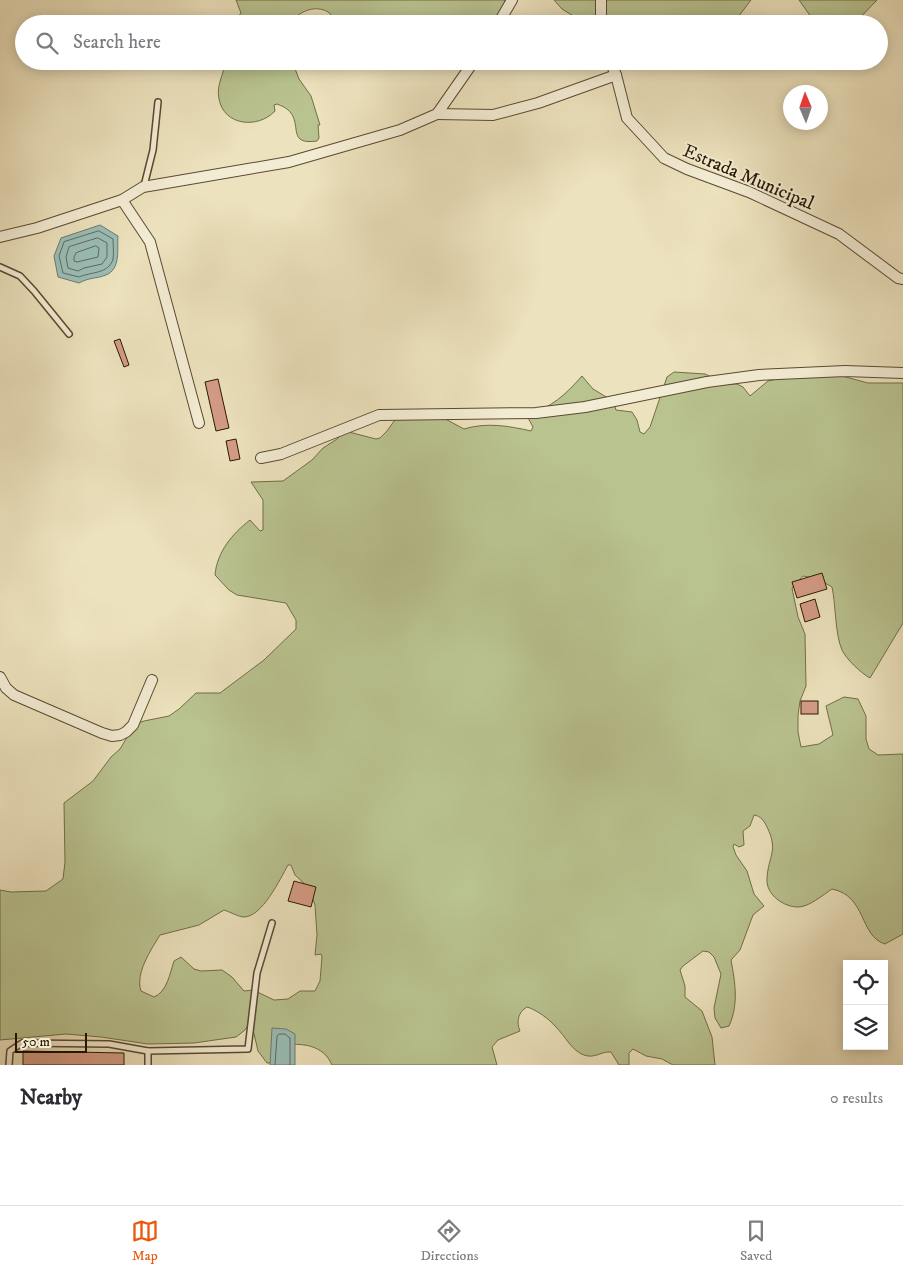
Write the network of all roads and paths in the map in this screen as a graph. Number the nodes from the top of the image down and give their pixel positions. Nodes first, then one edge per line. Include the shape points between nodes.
1 (512, 0) edge
2 (601, 0) edge
3 (503, 15) edge
4 (601, 15) edge
5 (468, 70) edge
6 (614, 70) edge
7 (616, 75) junction
8 (158, 102) dead end
9 (438, 114) junction
10 (143, 187) junction
11 (122, 200) junction
12 (0, 237) edge
13 (0, 267) edge
14 (903, 279) edge
15 (69, 334) dead end
16 (903, 373) edge
17 (199, 424) dead end
18 (261, 458) dead end
19 (0, 677) edge
20 (152, 680) dead end
21 (272, 923) dead end
22 (148, 1051) junction
23 (9, 1065) edge
24 (148, 1065) edge

1 - 3 street
2 - 4 street
5 - 9 street
6 - 7 street, Estrada Municipal
7 - 9 street via 538,103 493,115
7 - 14 street, Estrada Municipal via 627,118 664,158 749,192 839,234
8 - 10 lane via 154,150
9 - 10 street via 400,130 289,162
10 - 11 street
11 - 12 street
11 - 17 street via 150,242
13 - 15 lane via 20,276
16 - 18 street via 845,371 759,375 536,413 379,415 281,454
19 - 20 street via 14,695 112,736 126,732 133,725
21 - 22 lane via 257,973 248,1049
22 - 23 lane via 109,1044 22,1043 10,1051
22 - 24 lane

